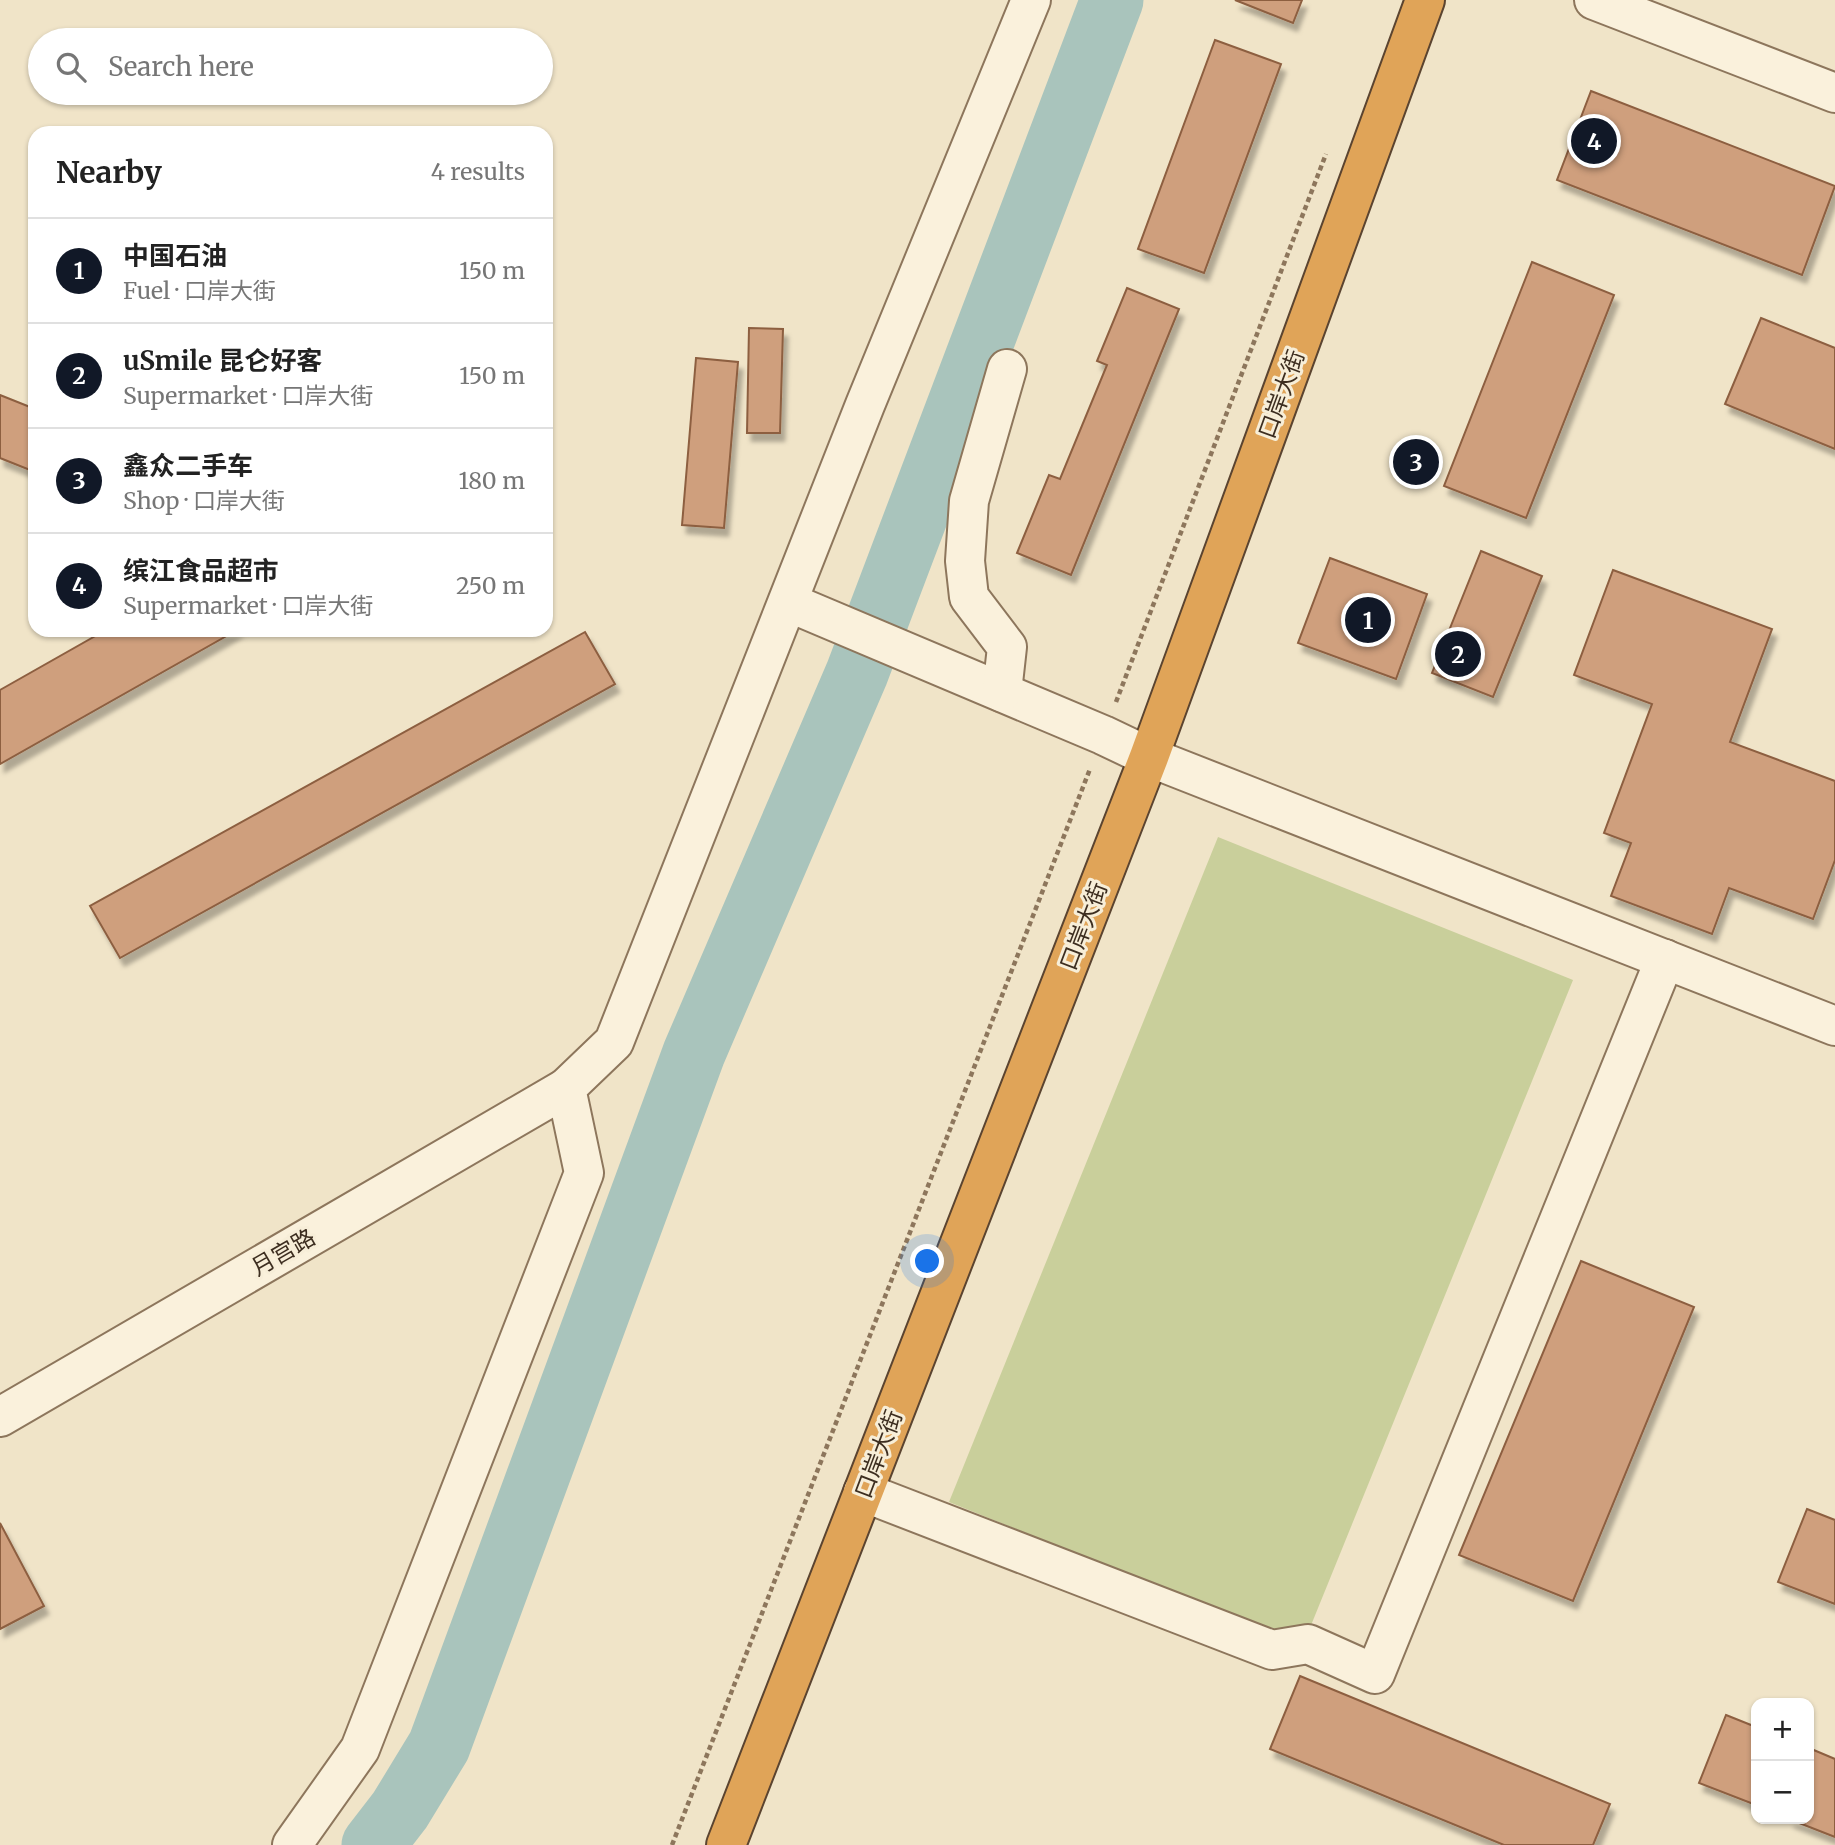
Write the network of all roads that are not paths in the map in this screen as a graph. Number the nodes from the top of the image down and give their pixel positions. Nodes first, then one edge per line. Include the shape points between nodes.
1 (1031, 0) edge
2 (1425, 0) edge
3 (1594, 0) edge
4 (1835, 93) edge
5 (1007, 369) dead end
6 (788, 602) junction
7 (1002, 692) junction
8 (1149, 757) junction
9 (1665, 959) junction
10 (1835, 1026) edge
11 (566, 1088) junction
12 (0, 1417) edge
13 (863, 1492) junction
14 (292, 1845) edge
15 (726, 1845) edge

1 - 6 street, 月宫路
2 - 8 highway, 口岸大街
3 - 4 street
5 - 7 street via 969,500 965,561 969,597 1007,648
6 - 7 street
6 - 11 street, 月宫路 via 614,1042
7 - 8 street
8 - 9 street
8 - 13 highway, 口岸大街
9 - 10 street
9 - 13 street via 1375,1674 1308,1644 1272,1650
11 - 12 street, 月宫路
11 - 14 street via 584,1172 360,1749
13 - 15 highway, 口岸大街

